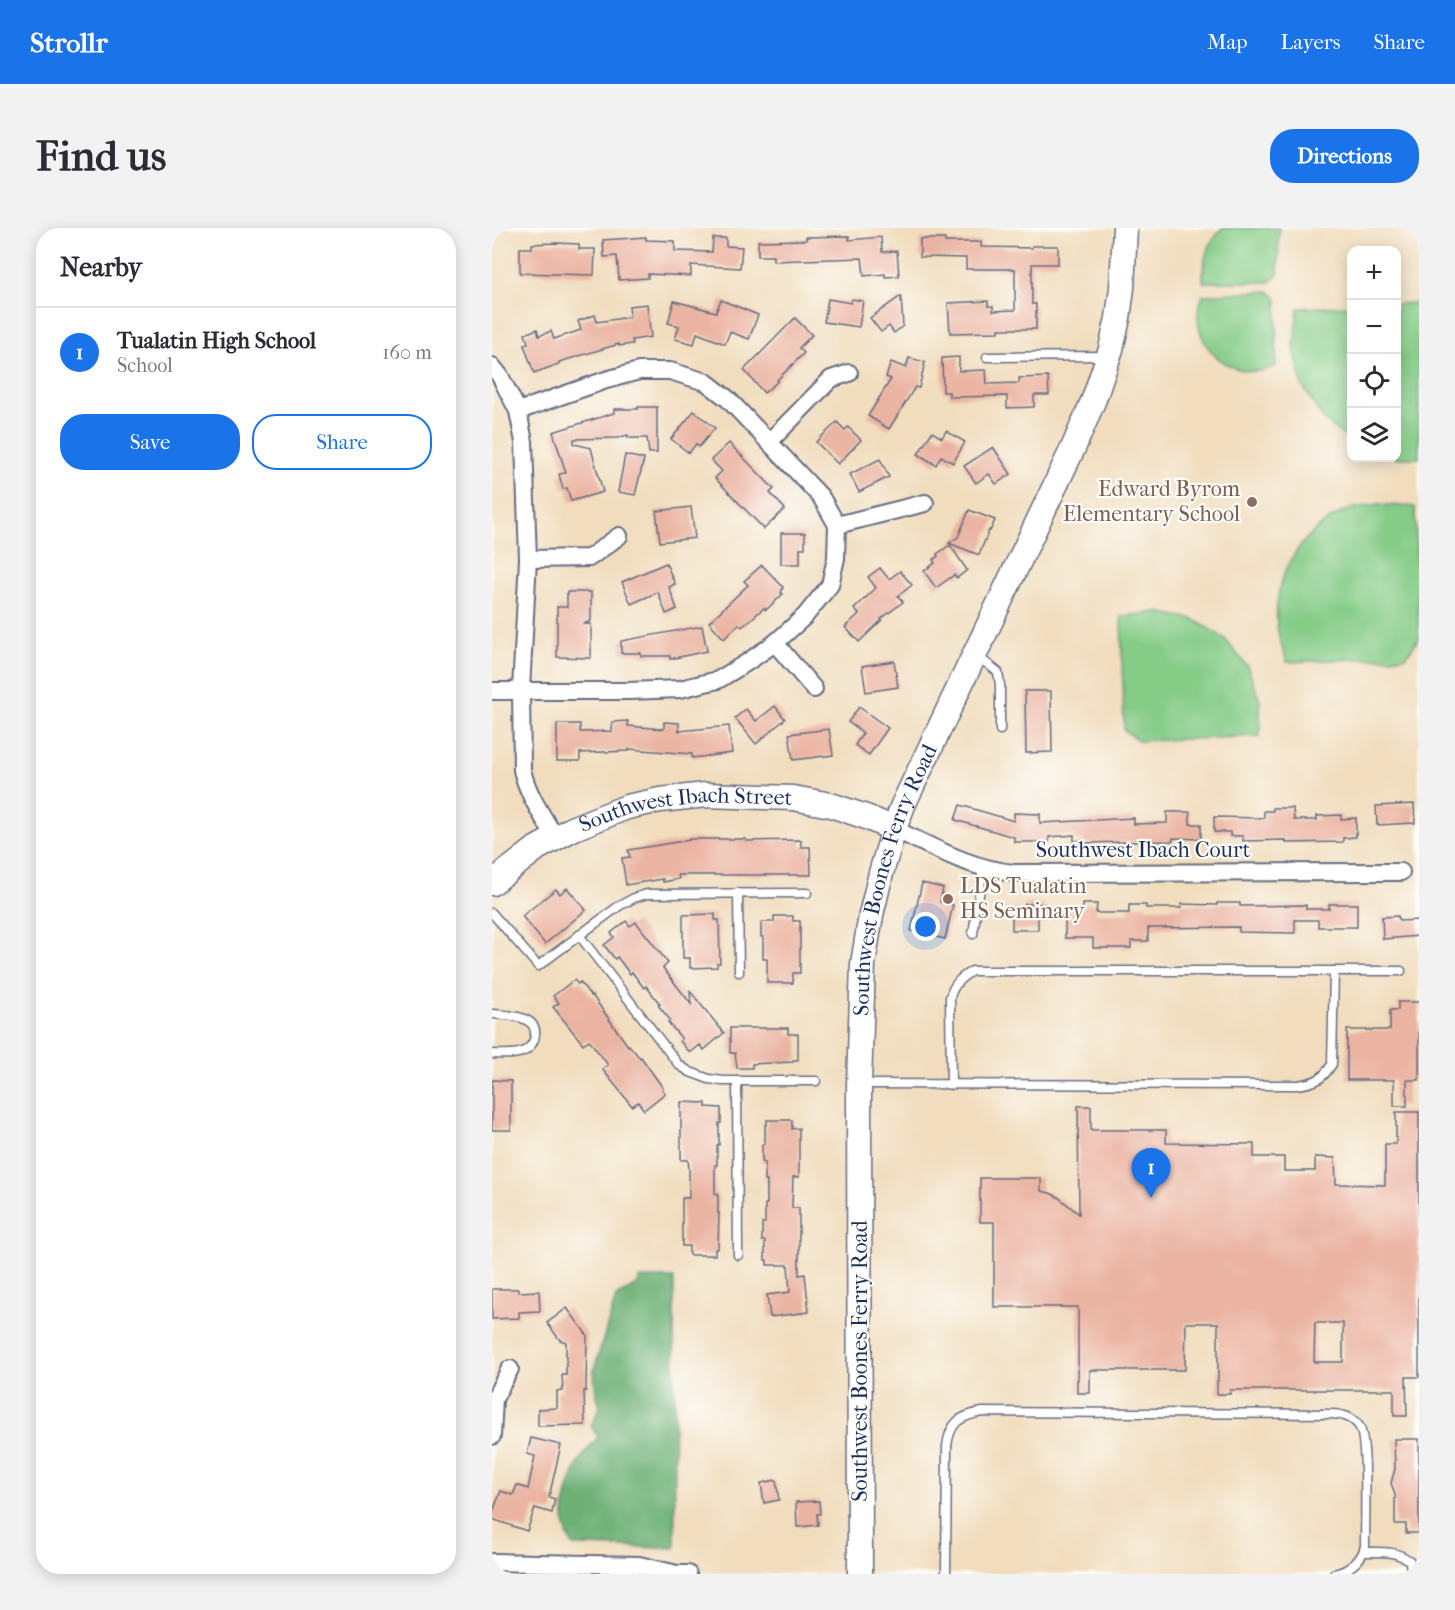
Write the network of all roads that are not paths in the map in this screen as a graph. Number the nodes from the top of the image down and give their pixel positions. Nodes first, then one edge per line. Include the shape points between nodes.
1 (1125, 228) edge
2 (1109, 356) junction
3 (987, 357) dead end
4 (492, 366) edge
5 (849, 373) dead end
6 (518, 411) junction
7 (769, 442) junction
8 (925, 503) dead end
9 (837, 525) junction
10 (619, 536) dead end
11 (528, 559) junction
12 (775, 643) junction
13 (975, 654) junction
14 (814, 689) dead end
15 (521, 690) junction
16 (492, 691) edge
17 (1000, 730) dead end
18 (894, 829) junction
19 (555, 837) junction
20 (983, 868) junction
21 (1401, 872) dead end
22 (492, 883) edge
23 (738, 893) junction
24 (807, 893) dead end
25 (492, 913) edge
26 (974, 934) dead end
27 (579, 935) junction
28 (1334, 971) junction
29 (1401, 971) dead end
30 (739, 972) dead end
31 (492, 1014) edge
32 (492, 1054) edge
33 (737, 1081) junction
34 (816, 1081) dead end
35 (859, 1084) junction
36 (951, 1085) junction
37 (738, 1255) dead end
38 (510, 1369) dead end
39 (492, 1436) edge
40 (1364, 1552) junction
41 (492, 1562) edge
42 (688, 1574) edge
43 (860, 1574) edge
44 (946, 1574) edge
45 (1334, 1574) edge
46 (1411, 1574) edge

1 - 2 main road, Southwest Boones Ferry Road via 1120,303
2 - 3 lane
2 - 13 main road, Southwest Boones Ferry Road via 1074,446
4 - 6 street
5 - 7 street via 831,379
6 - 7 street via 639,371 670,371 706,382
6 - 11 street via 524,442
7 - 9 street via 822,497
8 - 9 street
9 - 12 street via 830,585 805,616
10 - 11 street via 589,558
11 - 15 street
12 - 14 street
12 - 15 street via 718,680 680,690
13 - 17 lane via 998,672
13 - 18 main road, Southwest Boones Ferry Road
15 - 16 street
15 - 19 street via 522,770 533,800
18 - 19 main road, Southwest Ibach Street via 866,816 812,801 706,795 627,807
18 - 20 street, Southwest Ibach Court
18 - 35 main road, Southwest Boones Ferry Road via 862,964
19 - 22 main road, Southwest Ibach Street
20 - 21 street, Southwest Ibach Court via 1014,873
20 - 26 lane
23 - 24 lane
23 - 27 lane via 647,894 626,901
23 - 30 lane
25 - 27 lane via 538,966
27 - 33 lane via 679,1065 701,1077
28 - 29 lane
28 - 36 lane via 1332,1064 1312,1083
28 - 36 lane via 972,971 961,977 950,997
31 - 32 lane via 522,1018 536,1030 526,1050
33 - 34 lane
33 - 37 lane
35 - 36 lane
35 - 43 main road, Southwest Boones Ferry Road
38 - 39 street via 494,1399
40 - 44 lane via 1364,1447 1360,1427 1348,1417 982,1412 965,1415 948,1434
40 - 45 lane via 1350,1568
40 - 46 lane via 1401,1555 1410,1561
41 - 42 street via 639,1565

